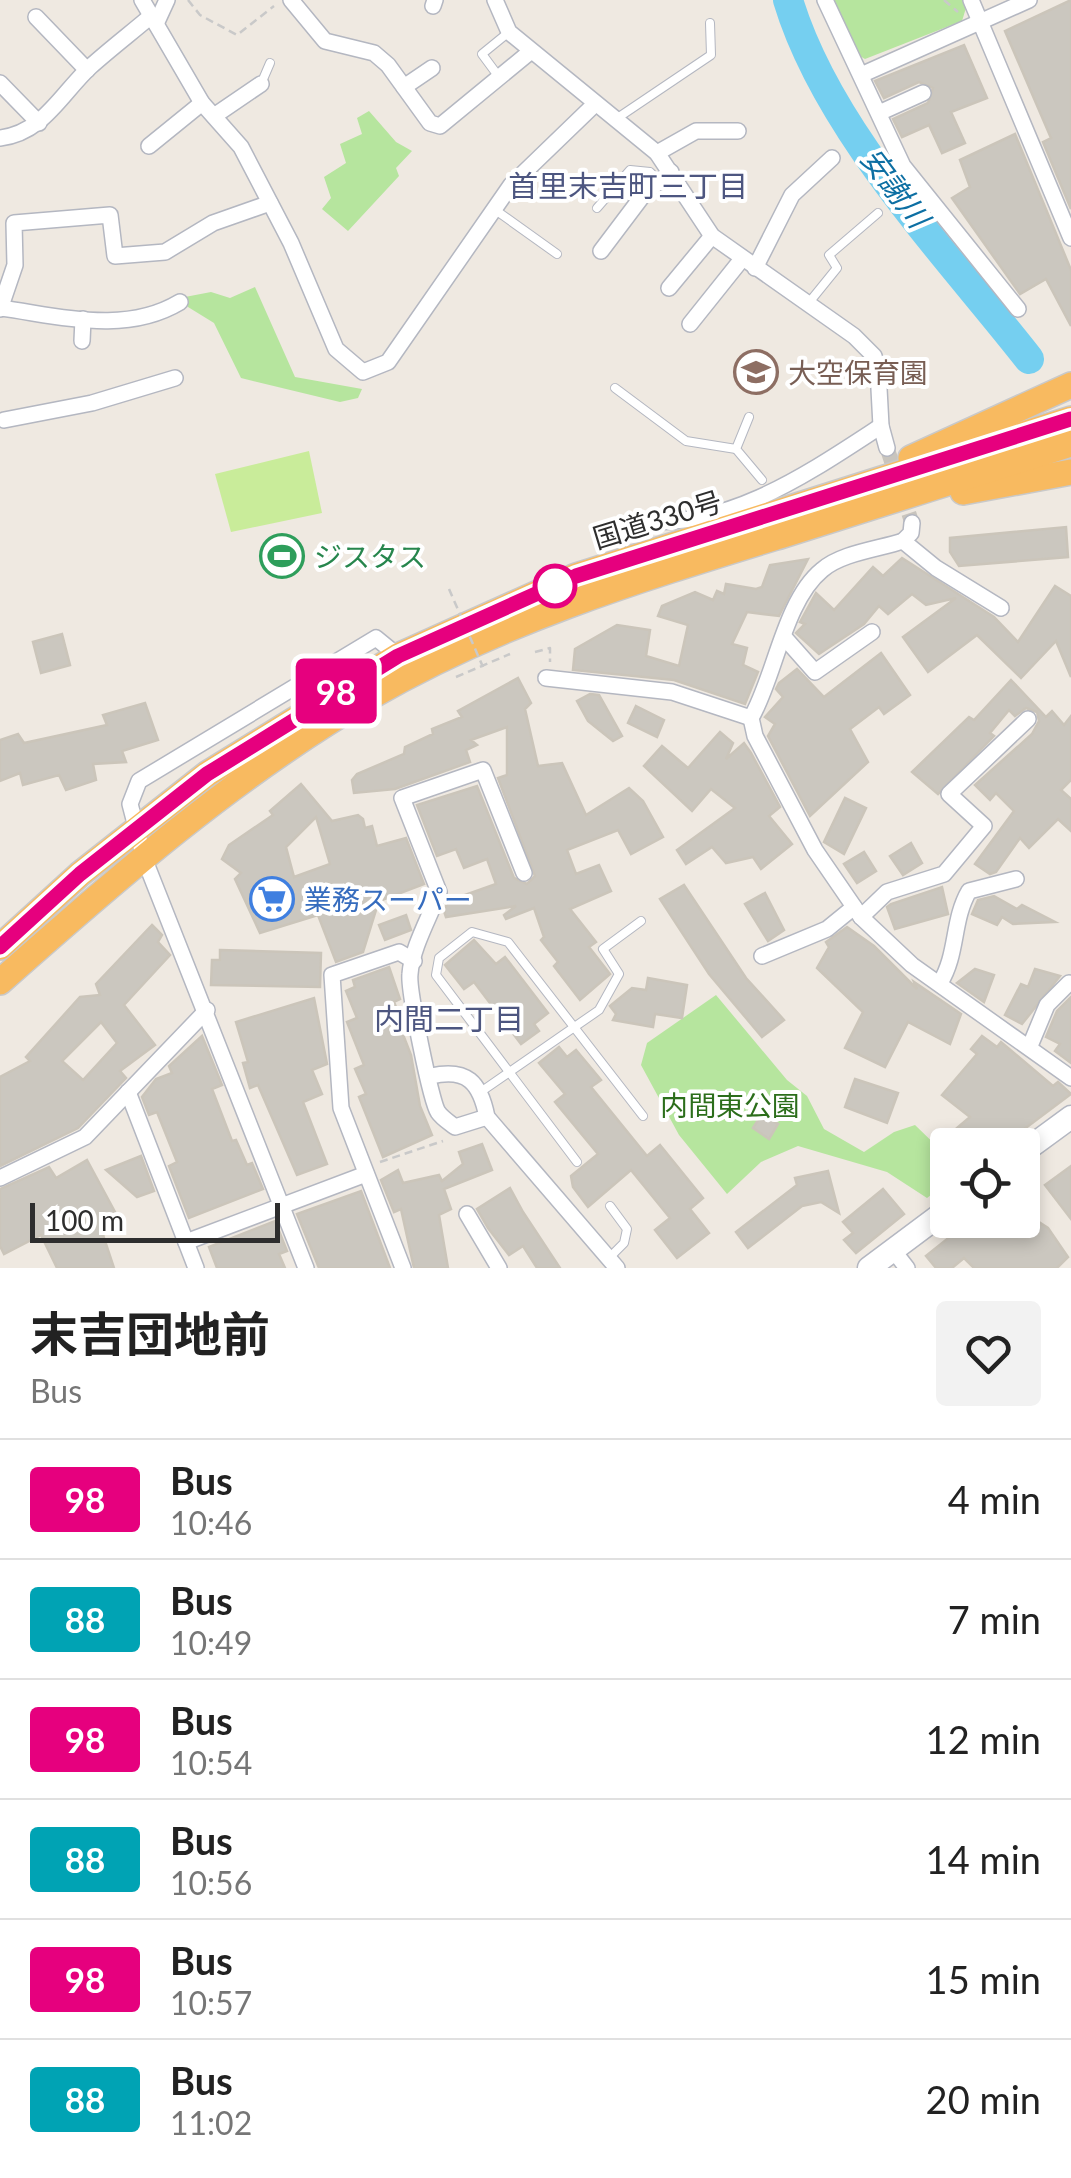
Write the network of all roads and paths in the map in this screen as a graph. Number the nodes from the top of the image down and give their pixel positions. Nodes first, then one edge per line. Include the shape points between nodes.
1 (142, 0) edge
2 (167, 0) edge
3 (188, 0) edge
4 (282, 0) edge
5 (291, 0) edge
6 (496, 0) edge
7 (825, 0) edge
8 (944, 0) edge
9 (1029, 0) edge
10 (972, 11) edge
11 (36, 17) dead end
12 (153, 20) junction
13 (710, 23) dead end
14 (509, 32) junction
15 (530, 52) junction
16 (270, 64) dead end
17 (432, 68) dead end
18 (87, 70) junction
19 (861, 75) junction
20 (499, 77) junction
21 (0, 83) edge
22 (262, 84) joint
23 (404, 88) junction
24 (924, 93) dead end
25 (202, 104) junction
26 (595, 104) junction
27 (879, 113) junction
28 (214, 116) junction
29 (616, 119) junction
30 (39, 122) junction
31 (738, 131) dead end
32 (0, 138) edge
33 (148, 146) dead end
34 (657, 153) junction
35 (832, 158) dead end
36 (666, 177) junction
37 (270, 203) junction
38 (494, 208) junction
39 (597, 208) dead end
40 (878, 213) dead end
41 (712, 236) junction
42 (1071, 238) edge
43 (602, 251) dead end
44 (557, 254) dead end
45 (748, 263) junction
46 (669, 288) dead end
47 (180, 302) dead end
48 (807, 305) junction
49 (0, 309) edge
50 (1018, 309) dead end
51 (84, 319) junction
52 (690, 324) dead end
53 (82, 342) dead end
54 (175, 378) dead end
55 (1071, 385) edge
56 (615, 388) dead end
57 (749, 418) dead end
58 (1071, 419) edge
59 (1, 422) edge
60 (880, 426) junction
61 (1071, 444) edge
62 (887, 448) tunnel mouth
63 (736, 449) junction
64 (1071, 472) edge
65 (884, 481) junction
66 (920, 492) junction
67 (773, 495) junction
68 (638, 520) dead end
69 (912, 523) tunnel mouth
70 (903, 542) junction
71 (449, 589) dead end
72 (1001, 608) dead end
73 (872, 632) dead end
74 (784, 637) junction
75 (535, 652) dead end
76 (510, 654) dead end
77 (398, 656) junction
78 (483, 666) junction
79 (456, 678) dead end
80 (546, 678) joint
81 (752, 718) junction
82 (1028, 719) dead end
83 (136, 830) junction
84 (144, 858) junction
85 (524, 873) dead end
86 (1016, 879) dead end
87 (858, 912) junction
88 (641, 921) dead end
89 (0, 948) edge
90 (762, 956) dead end
91 (414, 961) junction
92 (0, 982) edge
93 (940, 983) junction
94 (1068, 983) dead end
95 (207, 1010) junction
96 (573, 1028) junction
97 (1030, 1046) junction
98 (511, 1072) junction
99 (431, 1076) junction
100 (1071, 1078) edge
101 (128, 1092) junction
102 (482, 1092) junction
103 (642, 1116) dead end
104 (1071, 1116) edge
105 (487, 1117) junction
106 (455, 1128) junction
107 (1040, 1139) edge
108 (578, 1162) dead end
109 (365, 1171) junction
110 (0, 1178) edge
111 (283, 1205) junction
112 (610, 1206) dead end
113 (467, 1214) dead end
114 (930, 1228) edge
115 (186, 1242) junction
116 (900, 1259) edge
117 (613, 1263) edge
118 (196, 1268) edge
119 (306, 1268) edge
120 (403, 1268) edge
121 (500, 1268) edge
122 (868, 1268) edge

1 - 12 street
2 - 12 street
3 - 4 path via 200,15 237,34
5 - 23 street via 325,41 374,53
6 - 14 street
7 - 19 street
8 - 10 path
9 - 10 street
10 - 19 street
10 - 42 street
11 - 18 street
12 - 18 street
12 - 25 street
13 - 29 lane via 711,56
14 - 15 street
14 - 20 lane via 482,54
15 - 20 street
15 - 26 street
16 - 22 lane
17 - 23 street
18 - 30 street
19 - 27 street
20 - 23 street via 440,126 430,123
21 - 30 street
22 - 28 street
24 - 27 street
25 - 28 street
25 - 33 street
26 - 29 street
26 - 38 street
27 - 50 street via 903,166
28 - 37 street via 241,147
29 - 34 street
30 - 32 street
31 - 34 street via 696,131
34 - 36 street
35 - 45 street via 792,195
36 - 39 lane via 630,170
36 - 41 street
36 - 43 street via 619,223
37 - 38 street via 336,349 363,372 388,362
37 - 49 street via 213,222 165,252 115,256 110,215 14,223 15,264
38 - 44 lane
40 - 48 lane via 829,255 837,268
41 - 45 street
41 - 46 street
45 - 48 street
45 - 52 street
47 - 51 street via 135,321
48 - 60 street via 874,356
49 - 51 street
51 - 53 street
54 - 59 street
55 - 65 highway via 910,459
56 - 63 lane via 686,442
57 - 63 lane
58 - 65 highway, 国道330号
60 - 62 street
60 - 67 street
61 - 66 highway, 国道330号
63 - 67 lane
64 - 66 highway via 958,493
65 - 67 highway, 国道330号
66 - 84 highway, 国道330号 via 581,597 464,648 272,759
67 - 68 street via 660,523
67 - 77 highway, 国道330号
69 - 70 street
70 - 72 street
70 - 74 street via 824,568
71 - 78 path, bridge
73 - 74 street via 815,672
74 - 81 street
75 - 80 path via 550,648
76 - 78 path
77 - 83 highway, 国道330号 via 207,774
77 - 83 street via 376,638 139,781 130,804
78 - 79 path
80 - 81 street via 672,692
81 - 87 street via 777,784
82 - 87 street via 949,794 984,826 944,874 886,892
83 - 84 street
83 - 89 highway, 国道330号
84 - 92 highway, 国道330号
84 - 95 street
85 - 91 street via 483,770 402,798 439,892
86 - 93 street via 969,891
87 - 90 street
87 - 93 street
88 - 96 lane via 603,950 619,974 599,1010
91 - 99 street via 410,975
91 - 109 street via 399,952 332,975 341,1108
93 - 97 street
94 - 97 street via 1047,1005
95 - 101 street
95 - 111 street
96 - 98 lane
96 - 98 lane via 508,942 472,932 439,958 436,975
96 - 103 lane
97 - 100 street
98 - 102 lane
98 - 108 lane
99 - 102 street via 468,1076
99 - 106 street via 438,1113
101 - 110 street via 85,1137
101 - 115 street
102 - 105 street
104 - 107 main road
105 - 106 street
105 - 117 street
106 - 109 path via 442,1143
109 - 111 street
109 - 120 street
111 - 115 street
111 - 119 street
112 - 117 lane via 627,1229
113 - 121 street
114 - 116 main road
115 - 118 street
116 - 122 main road

